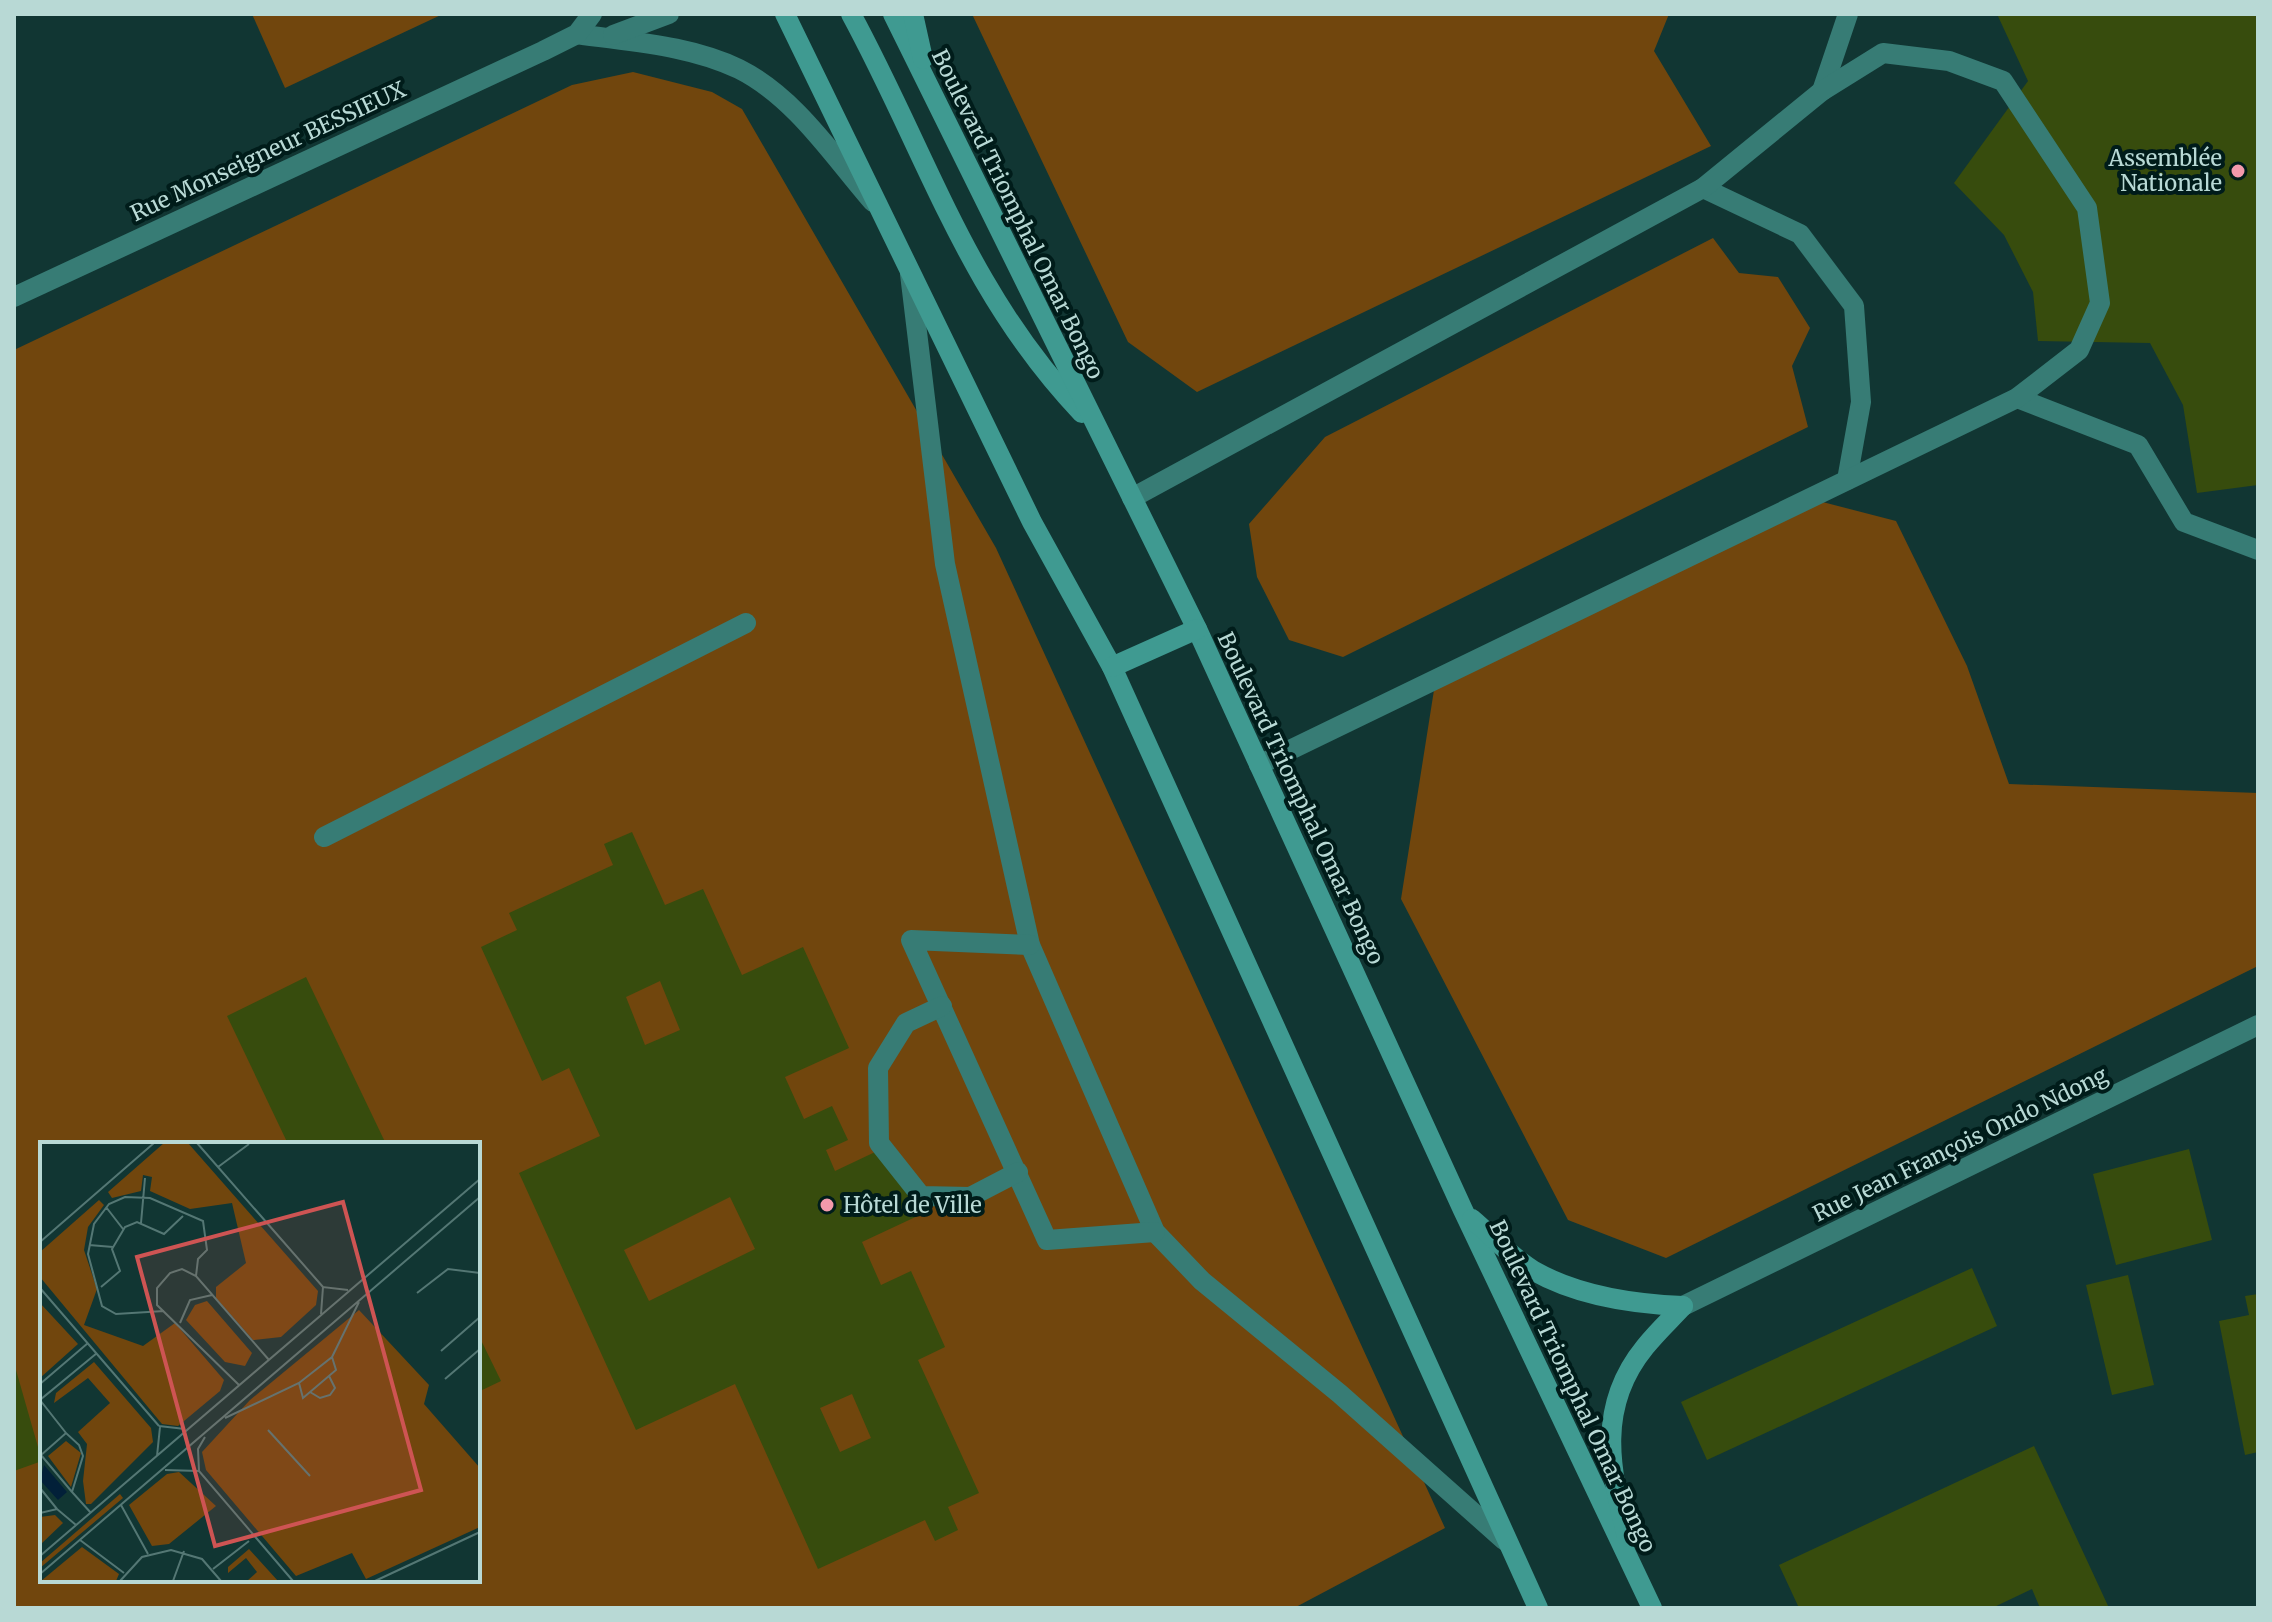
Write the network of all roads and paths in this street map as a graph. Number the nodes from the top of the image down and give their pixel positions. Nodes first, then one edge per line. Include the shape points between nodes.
1 (592, 14) edge
2 (669, 14) edge
3 (785, 14) edge
4 (851, 14) edge
5 (893, 14) edge
6 (913, 14) edge
7 (1848, 14) edge
8 (577, 34) junction
9 (605, 38) junction
10 (929, 86) junction
11 (1822, 91) junction
12 (1703, 188) junction
13 (878, 208) junction
14 (909, 270) junction
15 (14, 297) edge
16 (2017, 398) junction
17 (1098, 431) junction
18 (1847, 480) junction
19 (1132, 498) junction
20 (2258, 550) edge
21 (746, 623) dead end
22 (1197, 629) junction
23 (1112, 667) junction
24 (1259, 765) junction
25 (324, 837) dead end
26 (1030, 945) junction
27 (942, 1006) junction
28 (2258, 1025) edge
29 (1018, 1172) junction
30 (1463, 1210) junction
31 (1155, 1232) junction
32 (1683, 1306) junction
33 (1504, 1540) junction
34 (1639, 1581) junction
35 (1538, 1608) edge
36 (1652, 1608) edge

1 - 8 street
2 - 9 street
3 - 13 main road
4 - 17 main road via 997,307 1037,363
5 - 10 main road, Boulevard Triomphal Omar Bongo
6 - 10 main road
7 - 11 street
8 - 9 street
8 - 15 street, Rue Monseigneur BESSIEUX
9 - 13 street via 711,59 754,79 793,109
10 - 17 main road, Boulevard Triomphal Omar Bongo
11 - 12 street
11 - 16 street via 1883,53 1949,61 2003,81 2087,208 2100,303 2079,350
12 - 18 street via 1800,234 1854,306 1861,402
12 - 19 street
13 - 14 main road
14 - 23 main road via 1032,522
14 - 26 street via 945,564
16 - 18 street
16 - 20 street via 2138,445 2184,522
17 - 19 main road, Boulevard Triomphal Omar Bongo
18 - 24 street
19 - 22 main road, Boulevard Triomphal Omar Bongo
21 - 25 street
22 - 23 main road
22 - 24 main road, Boulevard Triomphal Omar Bongo
23 - 33 main road
24 - 30 main road, Boulevard Triomphal Omar Bongo
26 - 27 street via 911,940
26 - 31 street
27 - 29 street
27 - 29 street via 906,1023 878,1068 879,1143 921,1196 970,1197
28 - 32 street, Rue Jean François Ondo Ndong
29 - 31 street via 1047,1240
30 - 32 main road via 1518,1260 1547,1277 1602,1296
30 - 34 main road, Boulevard Triomphal Omar Bongo
31 - 33 street via 1202,1281 1340,1394
32 - 34 main road via 1634,1363 1608,1437 1617,1498
33 - 35 main road
34 - 36 main road, Boulevard Triomphal Omar Bongo

